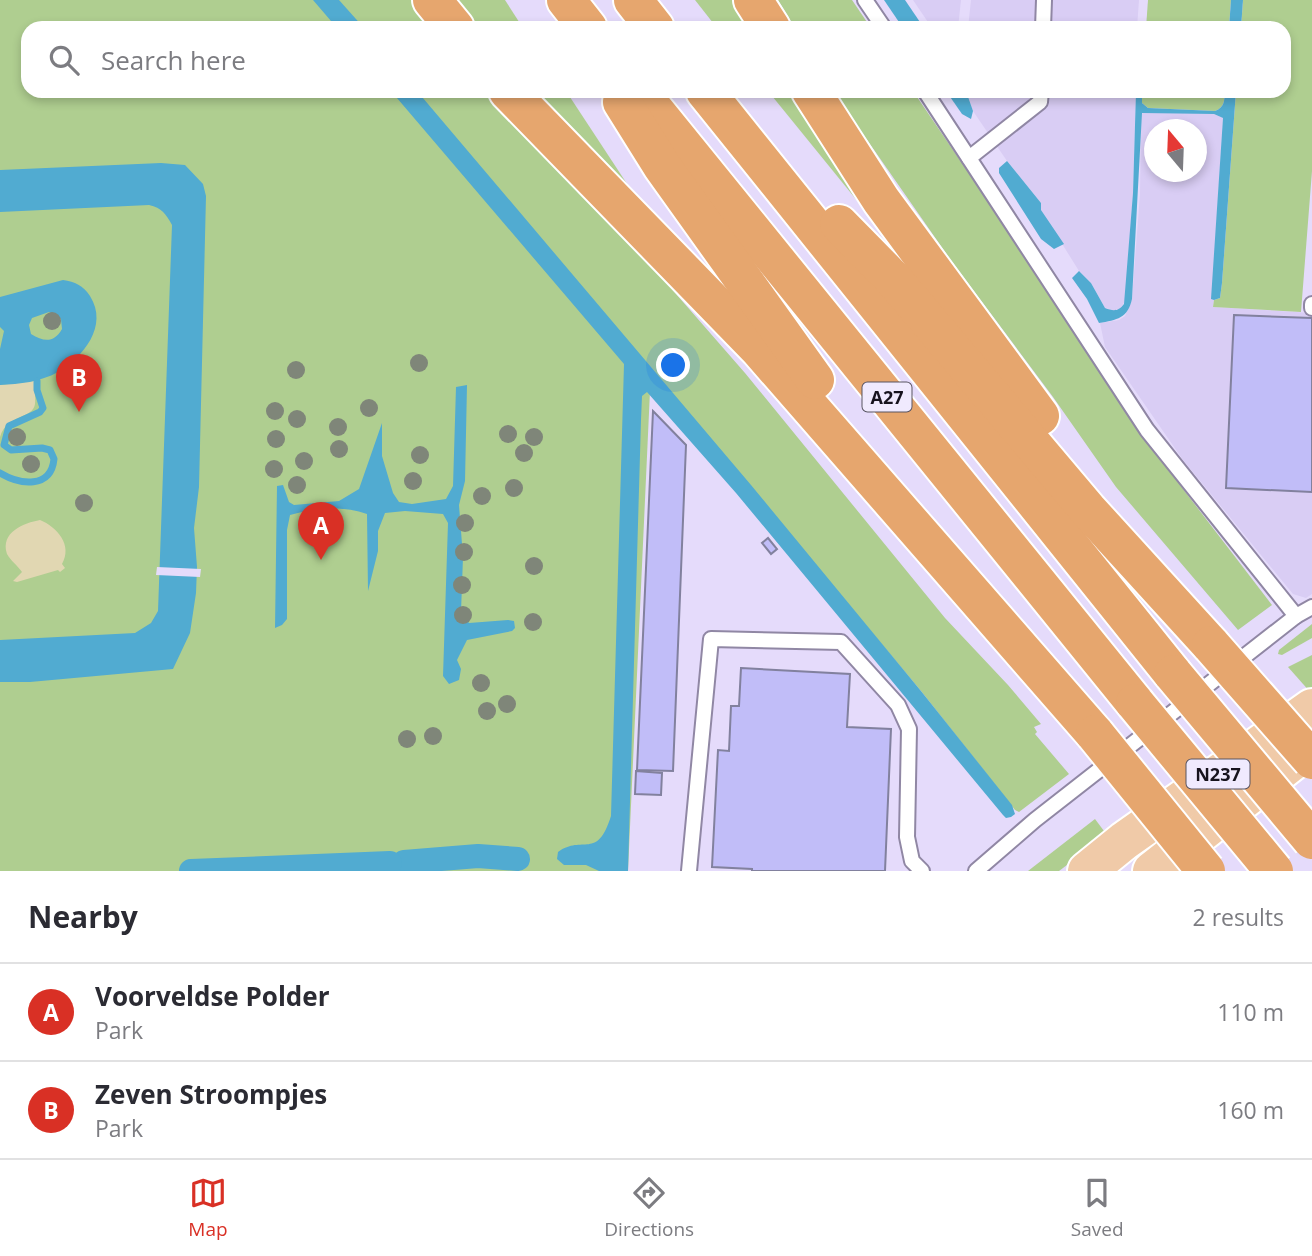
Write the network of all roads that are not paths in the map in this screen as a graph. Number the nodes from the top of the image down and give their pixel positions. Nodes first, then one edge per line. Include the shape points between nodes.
1 (432, 0) edge
2 (560, 0) edge
3 (566, 0) edge
4 (633, 0) edge
5 (753, 0) edge
6 (866, 0) edge
7 (1044, 0) edge
8 (449, 21) edge
9 (573, 21) edge
10 (583, 21) edge
11 (650, 21) edge
12 (766, 21) edge
13 (880, 21) edge
14 (1043, 21) edge
15 (515, 98) edge
16 (620, 98) edge
17 (645, 98) edge
18 (713, 98) edge
19 (714, 98) edge
20 (815, 98) edge
21 (930, 98) edge
22 (1040, 98) edge
23 (969, 158) junction
24 (939, 552) junction
25 (1312, 607) edge
26 (1296, 615) junction
27 (1211, 645) junction
28 (1312, 708) edge
29 (1312, 746) edge
30 (1312, 760) edge
31 (1312, 840) edge
32 (913, 868) edge
33 (689, 871) edge
34 (976, 871) edge
35 (1087, 871) edge
36 (1152, 871) edge
37 (1206, 871) edge
38 (1274, 871) edge

1 - 8 highway
2 - 9 highway
3 - 10 highway
4 - 11 highway
5 - 12 highway
6 - 13 lane
7 - 14 lane
15 - 24 highway, A27 via 759,349
16 - 24 highway, A27 via 662,166
17 - 38 highway, A27, bridge
18 - 31 highway, A27, bridge via 1173,674
19 - 27 highway, A27 via 894,279 1088,510
20 - 27 highway, A27 via 881,200
21 - 23 lane
22 - 23 lane
23 - 26 lane via 1147,430
24 - 37 highway, A27, bridge
25 - 26 lane
26 - 34 lane
27 - 30 highway, A27, bridge
28 - 35 main road, N237
29 - 36 main road, N237
32 - 33 lane via 907,837 909,729 898,705 841,642 711,639

